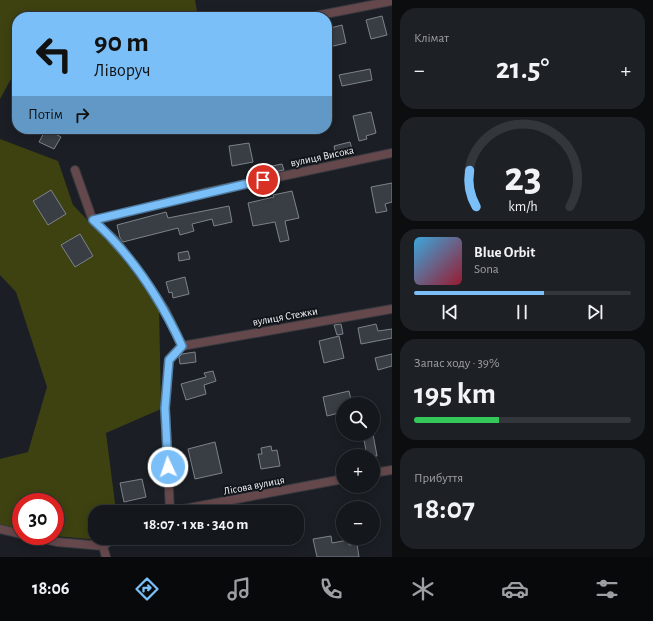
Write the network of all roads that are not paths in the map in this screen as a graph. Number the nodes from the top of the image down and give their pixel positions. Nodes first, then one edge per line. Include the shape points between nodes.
1 (392, 1) edge
2 (332, 13) edge
3 (392, 153) edge
4 (75, 170) dead end
5 (93, 220) junction
6 (392, 309) edge
7 (182, 346) junction
8 (392, 470) edge
9 (380, 472) edge
10 (336, 480) edge
11 (169, 505) edge
12 (206, 505) edge
13 (0, 529) edge
14 (12, 532) edge
15 (64, 543) edge
16 (103, 546) joint
17 (106, 557) edge

1 - 2 street
3 - 5 street, вулиця Висока via 203,192
4 - 5 street
5 - 7 street via 114,239 145,280 165,310
6 - 7 street, вулиця Стежки
7 - 11 street via 169,360 165,408
8 - 9 street
10 - 12 street, Лісова вулиця
13 - 14 street
15 - 16 street
16 - 17 street

